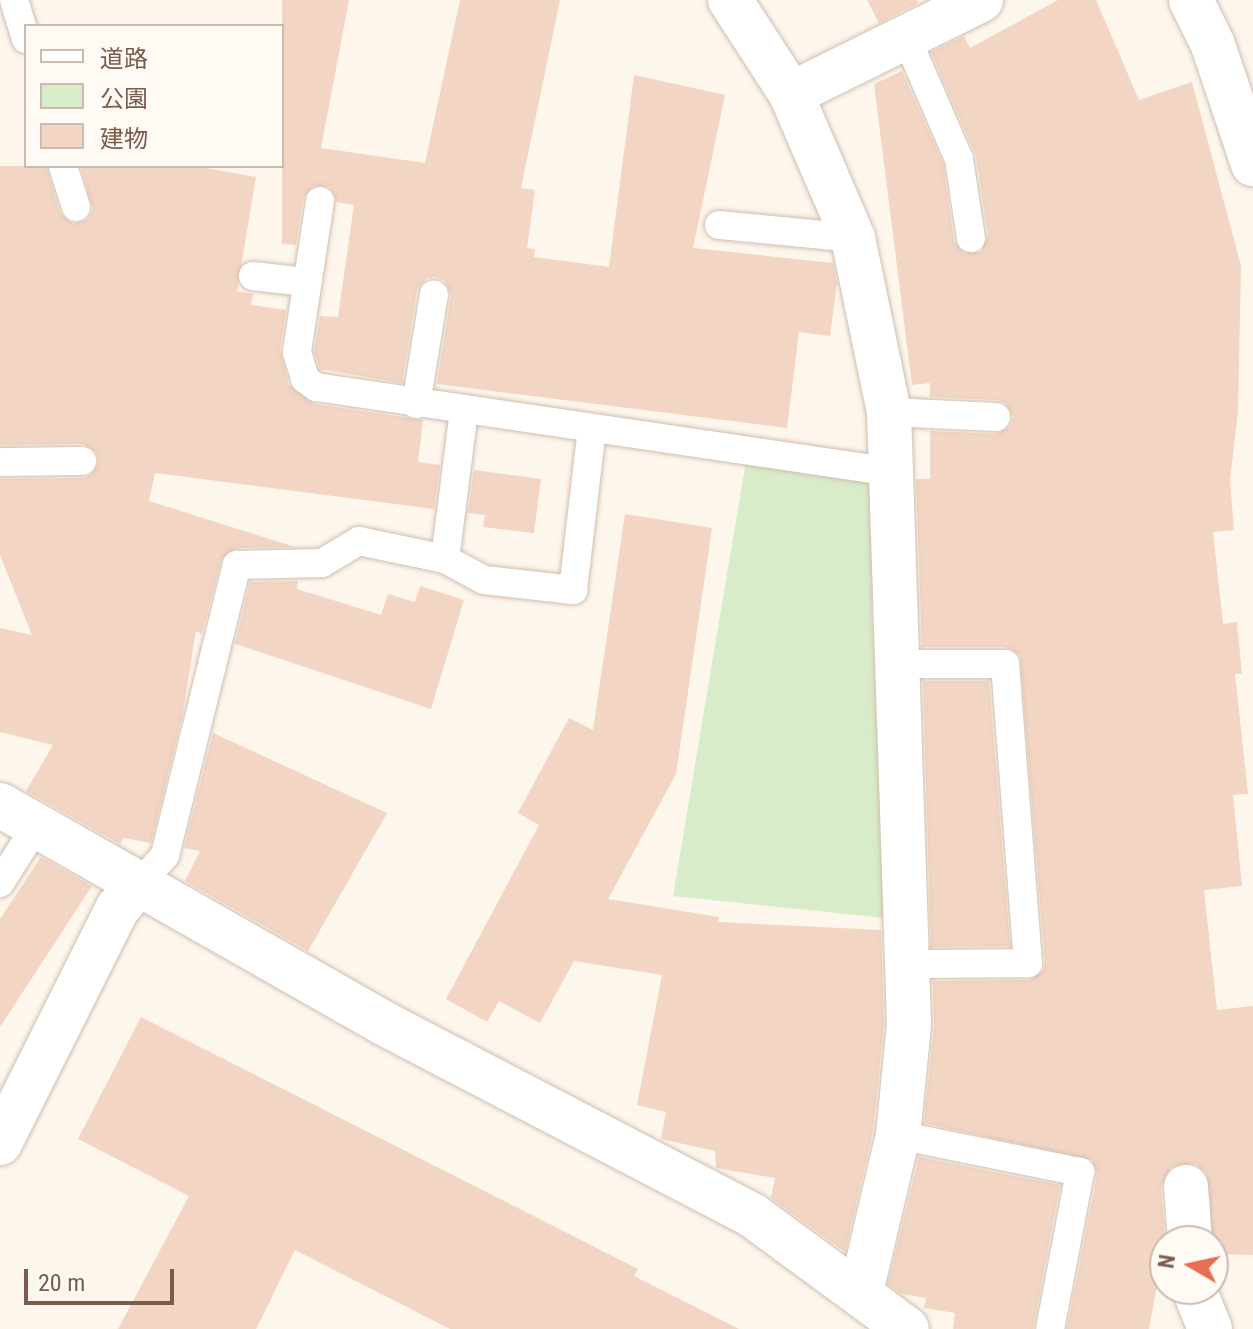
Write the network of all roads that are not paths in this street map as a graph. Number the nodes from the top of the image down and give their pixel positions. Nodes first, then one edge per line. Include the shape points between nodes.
1 (14, 0) edge
2 (730, 0) edge
3 (981, 0) edge
4 (1191, 0) edge
5 (24, 32) edge
6 (907, 39) junction
7 (791, 94) junction
8 (1253, 164) edge
9 (64, 168) edge
10 (320, 201) dead end
11 (76, 207) dead end
12 (719, 225) dead end
13 (853, 238) junction
14 (971, 238) dead end
15 (253, 276) dead end
16 (306, 282) junction
17 (434, 294) dead end
18 (416, 404) junction
19 (464, 411) junction
20 (889, 412) junction
21 (996, 417) dead end
22 (592, 429) junction
23 (82, 461) dead end
24 (0, 462) edge
25 (892, 472) junction
26 (445, 559) junction
27 (897, 664) junction
28 (0, 805) edge
29 (37, 825) junction
30 (0, 883) edge
31 (140, 883) junction
32 (910, 964) junction
33 (898, 1135) junction
34 (0, 1143) edge
35 (1186, 1187) dead end
36 (1189, 1225) edge
37 (861, 1292) junction
38 (1200, 1305) edge
39 (904, 1328) edge
40 (1050, 1329) edge
41 (1210, 1329) edge

1 - 5 lane
2 - 7 street
3 - 6 street
4 - 8 street via 1213,45
6 - 7 street
6 - 14 lane via 959,159
7 - 13 street
9 - 11 lane
10 - 16 lane
12 - 13 lane
13 - 20 street
15 - 16 lane
16 - 18 lane via 297,352 305,379 316,387
17 - 18 lane
18 - 19 lane
19 - 22 lane
19 - 26 lane
20 - 21 lane
20 - 25 street
22 - 25 lane
22 - 26 lane via 573,590 484,580
23 - 24 lane
25 - 27 street
26 - 31 lane via 359,541 322,563 237,565 165,855
27 - 32 street
27 - 32 lane via 1005,664 1028,963
28 - 29 street
29 - 30 lane
29 - 31 street
31 - 34 street via 117,909
31 - 37 street via 387,1025 752,1215
32 - 33 street
33 - 37 street
33 - 40 lane via 1080,1172
35 - 36 street
37 - 39 street
38 - 41 street

